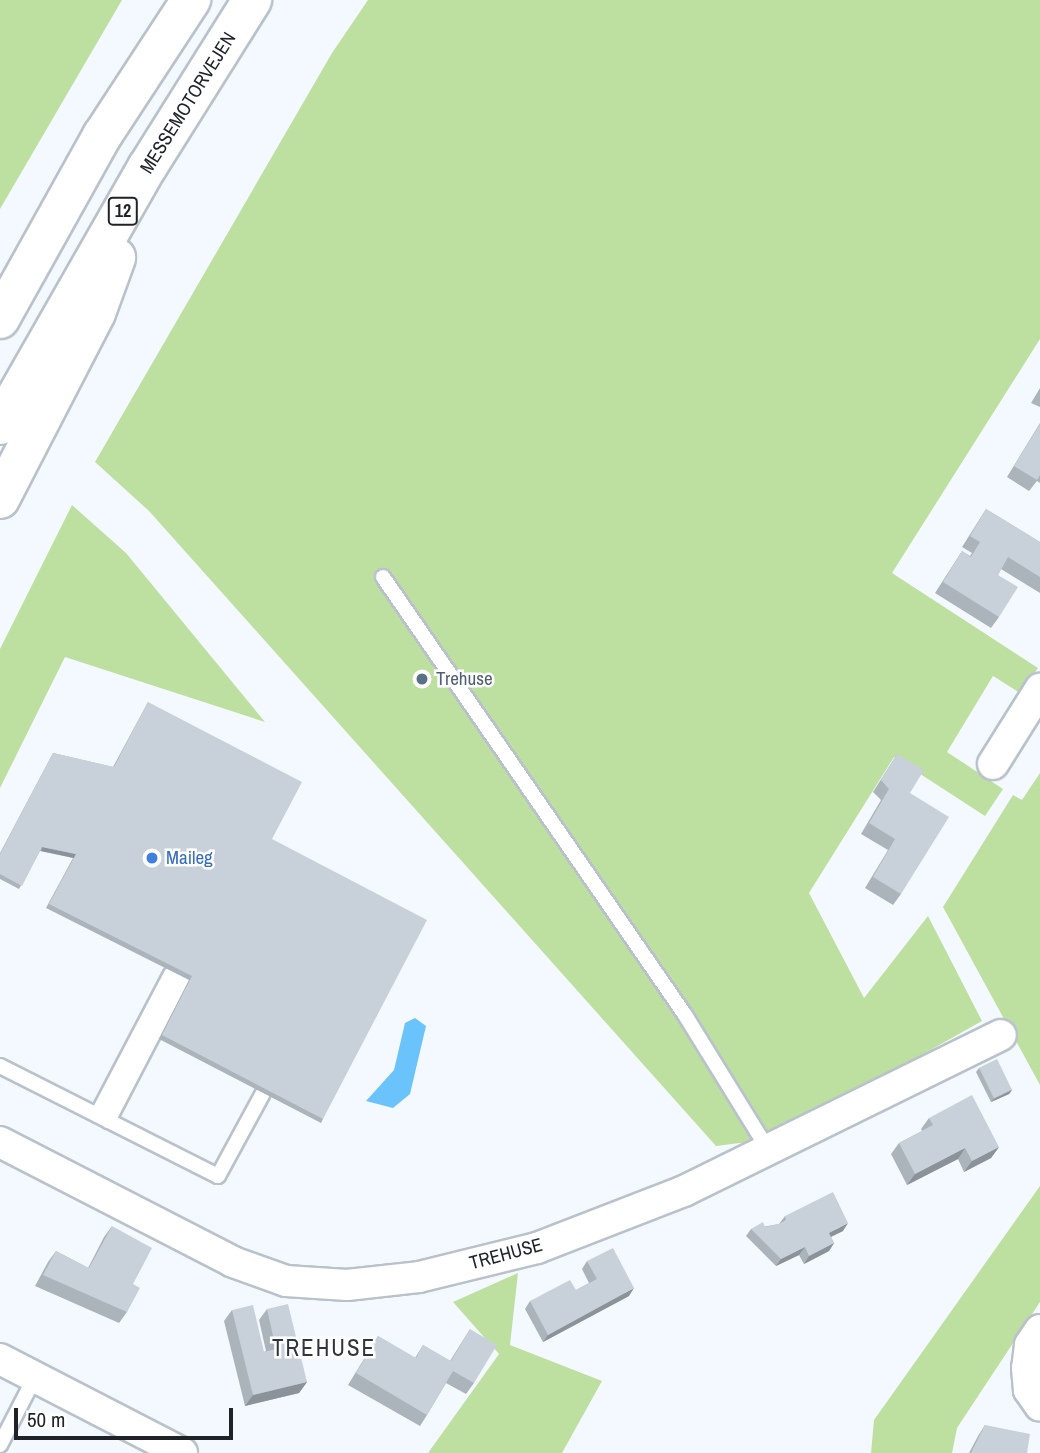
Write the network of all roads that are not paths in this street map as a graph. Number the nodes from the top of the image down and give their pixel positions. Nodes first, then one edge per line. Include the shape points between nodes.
1 (191, 0) edge
2 (252, 0) edge
3 (102, 136) junction
4 (148, 166) junction
5 (0, 273) edge
6 (0, 319) edge
7 (0, 425) edge
8 (0, 499) edge
9 (383, 578) dead end
10 (1040, 689) edge
11 (993, 764) dead end
12 (177, 976) edge
13 (1001, 1035) dead end
14 (0, 1066) edge
15 (263, 1093) edge
16 (103, 1118) junction
17 (0, 1142) edge
18 (769, 1151) junction
19 (1040, 1330) edge
20 (0, 1359) edge
21 (35, 1377) junction
22 (1040, 1406) edge
23 (0, 1445) edge
24 (182, 1453) edge

1 - 3 highway
2 - 4 highway, MESSEMOTORVEJEN / 12
3 - 5 highway
3 - 6 highway
4 - 7 highway, MESSEMOTORVEJEN / 12
4 - 8 highway via 96,313
9 - 18 lane via 685,1015
10 - 11 street
12 - 16 lane
13 - 18 street, TREHUSE
14 - 16 lane
15 - 16 lane via 218,1176
17 - 18 street, TREHUSE via 233,1262 286,1280 347,1285 419,1277 537,1248 684,1191
19 - 22 street via 1030,1345 1027,1368 1029,1390
20 - 21 street
21 - 23 lane
21 - 24 street

